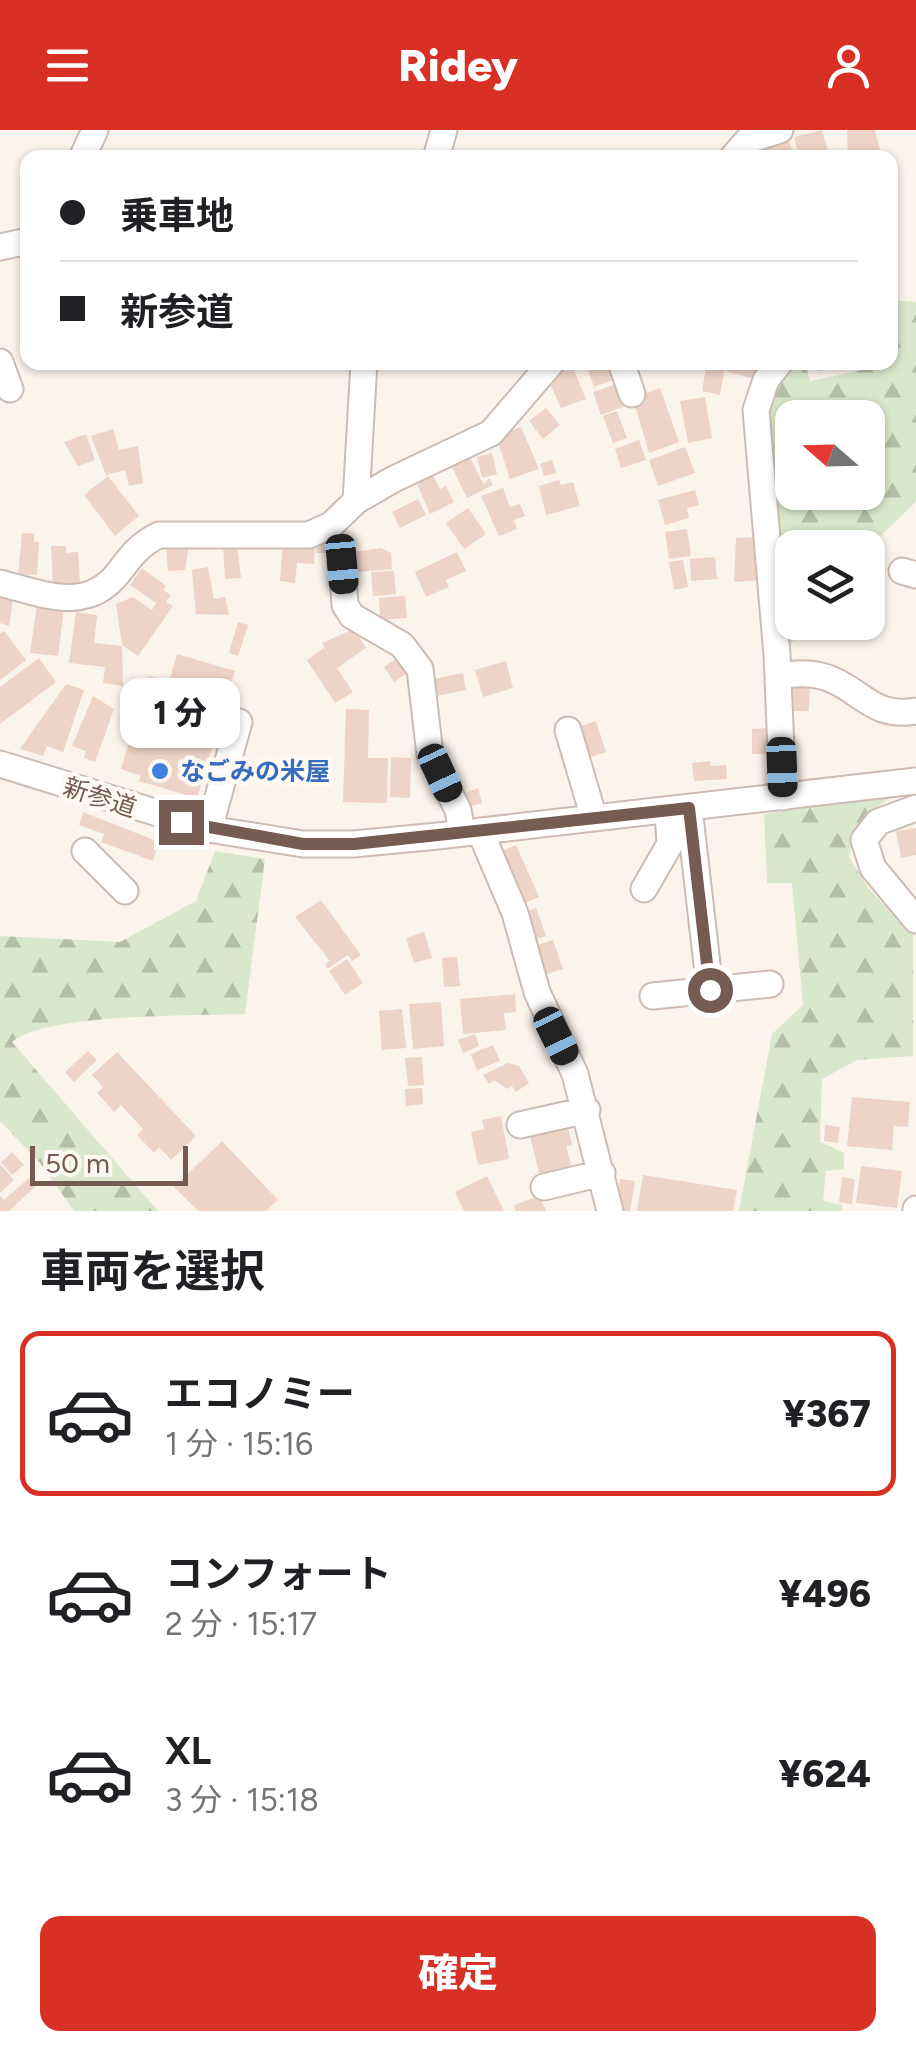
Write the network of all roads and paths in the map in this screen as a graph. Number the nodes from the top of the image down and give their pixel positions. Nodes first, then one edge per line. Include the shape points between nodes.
1 (780, 130) edge
2 (739, 142) edge
3 (0, 362) edge
4 (364, 370) edge
5 (545, 370) edge
6 (624, 370) edge
7 (774, 370) edge
8 (10, 388) dead end
9 (632, 394) dead end
10 (356, 501) junction
11 (342, 564) dead end
12 (0, 584) edge
13 (778, 676) junction
14 (916, 711) edge
15 (239, 722) dead end
16 (568, 730) dead end
17 (0, 764) edge
18 (916, 781) edge
19 (783, 798) junction
20 (916, 808) edge
21 (679, 809) junction
22 (594, 818) junction
23 (209, 829) junction
24 (471, 832) junction
25 (85, 851) dead end
26 (644, 888) dead end
27 (124, 891) dead end
28 (916, 920) edge
29 (770, 984) dead end
30 (710, 990) junction
31 (654, 996) dead end
32 (587, 1110) junction
33 (520, 1124) dead end
34 (602, 1173) junction
35 (544, 1186) dead end
36 (610, 1211) edge

1 - 2 street
3 - 8 street
4 - 10 street
5 - 10 street via 491,432
6 - 9 street
7 - 13 street via 756,410
10 - 12 street via 309,535 159,535 141,543 108,587 80,599
11 - 24 street via 352,616 402,646 420,669 430,754
13 - 14 street via 816,672 889,713
13 - 19 street
15 - 23 street
16 - 22 street
17 - 23 street, 新参道
18 - 19 street, 新参道
19 - 21 street, 新参道
20 - 28 street via 878,822 864,840 873,868
21 - 22 street, 新参道
21 - 26 street via 670,844
21 - 30 street
22 - 24 street, 新参道
23 - 24 street, 新参道 via 303,844
24 - 32 street via 514,913 537,992
25 - 27 street
29 - 30 street
30 - 31 street
32 - 33 street
32 - 34 street
34 - 35 street
34 - 36 street

